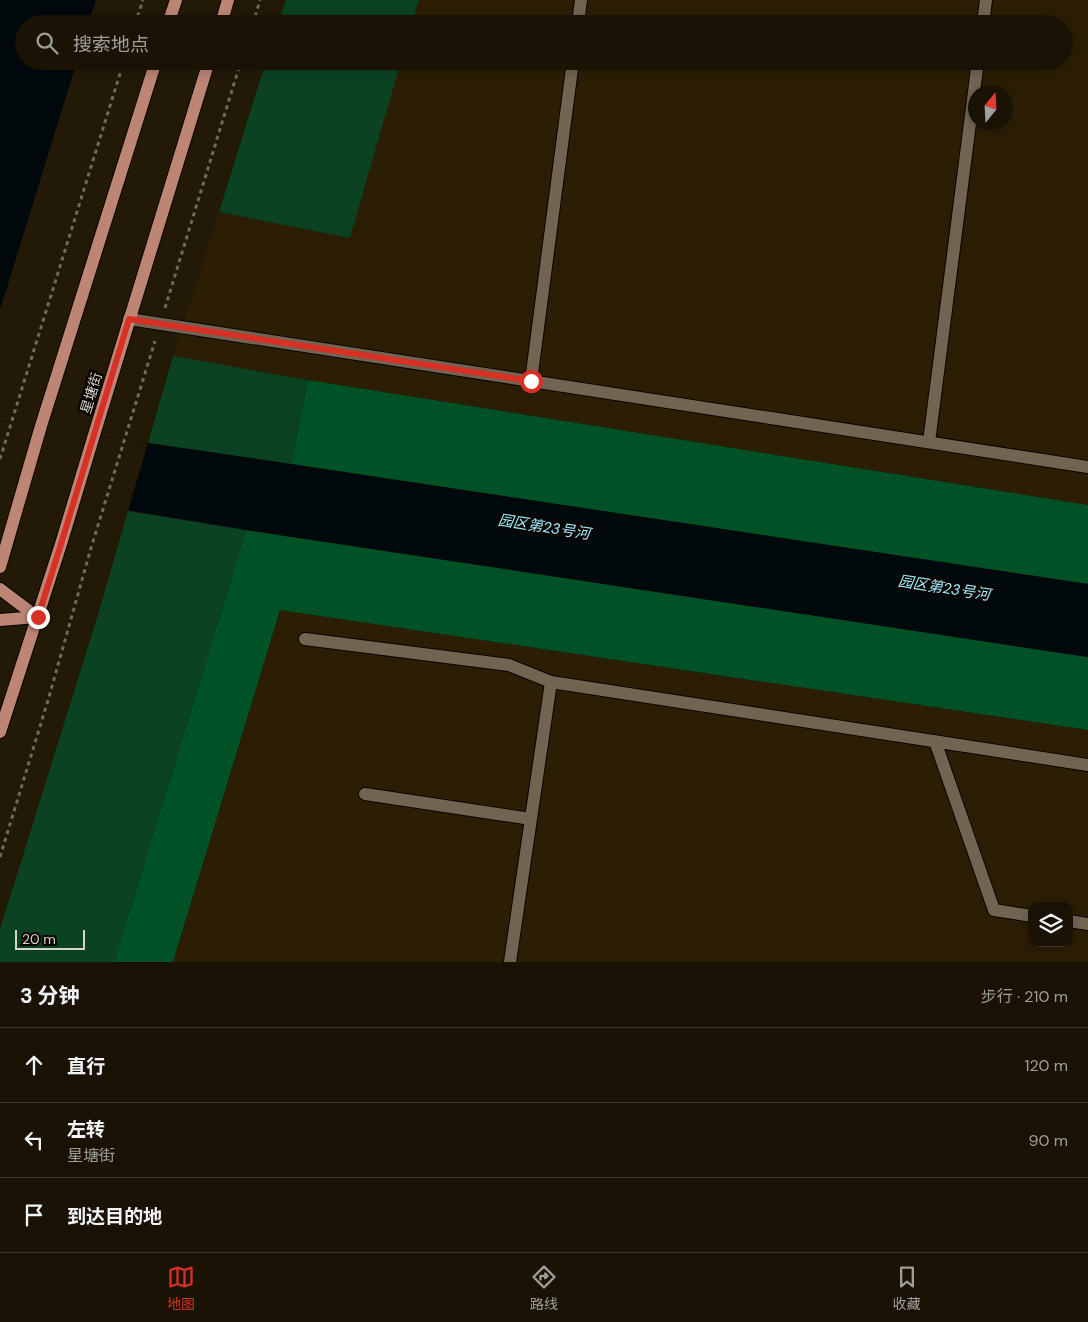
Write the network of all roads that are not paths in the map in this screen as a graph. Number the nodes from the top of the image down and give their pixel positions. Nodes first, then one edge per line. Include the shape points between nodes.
1 (176, 0) edge
2 (228, 0) edge
3 (581, 0) edge
4 (986, 0) edge
5 (171, 15) edge
6 (224, 15) edge
7 (579, 15) edge
8 (984, 15) edge
9 (153, 70) edge
10 (206, 70) edge
11 (572, 70) edge
12 (977, 70) edge
13 (129, 319) junction
14 (531, 381) junction
15 (929, 442) junction
16 (1088, 467) edge
17 (0, 567) edge
18 (0, 589) edge
19 (38, 617) junction
20 (0, 620) edge
21 (305, 640) dead end
22 (551, 682) junction
23 (0, 732) edge
24 (935, 741) junction
25 (1088, 765) edge
26 (365, 794) dead end
27 (531, 819) junction
28 (1028, 915) edge
29 (1073, 922) edge
30 (1088, 924) edge
31 (510, 962) edge

1 - 5 main road
2 - 6 main road
3 - 7 lane
4 - 8 lane
9 - 17 main road
10 - 13 main road, 星塘街
11 - 14 lane
12 - 15 lane
13 - 14 lane
13 - 19 main road, 星塘街
14 - 15 lane
15 - 16 lane
18 - 19 main road
19 - 20 main road
19 - 23 main road, 星塘街
21 - 22 lane via 509,665
22 - 24 lane
22 - 27 lane
24 - 25 lane
24 - 28 lane via 994,910
26 - 27 lane
27 - 31 lane
29 - 30 lane

